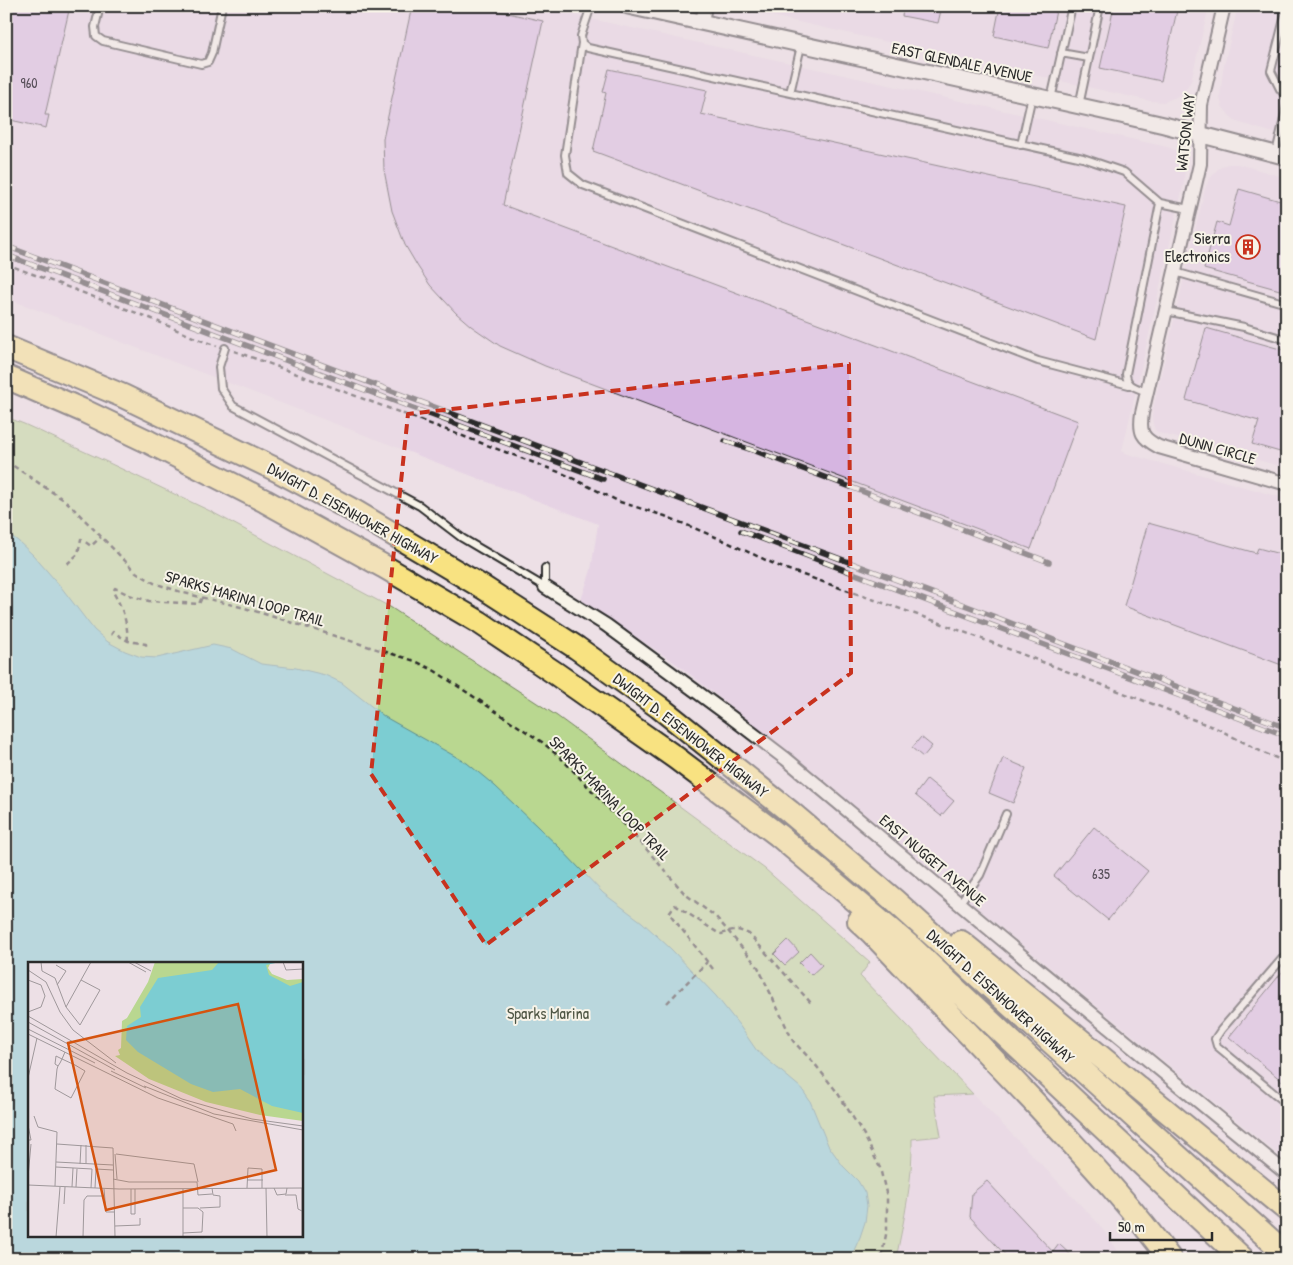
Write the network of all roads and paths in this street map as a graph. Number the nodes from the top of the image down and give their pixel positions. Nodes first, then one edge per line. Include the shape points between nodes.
1 (100, 6) edge
2 (222, 6) edge
3 (591, 6) edge
4 (628, 6) edge
5 (705, 6) edge
6 (1072, 6) edge
7 (1100, 6) edge
8 (1224, 6) edge
9 (1287, 7) edge
10 (702, 22) junction
11 (582, 43) junction
12 (802, 44) junction
13 (1061, 53) junction
14 (1089, 58) junction
15 (790, 93) junction
16 (1033, 95) junction
17 (1287, 98) edge
18 (1051, 99) junction
19 (1080, 106) junction
20 (1287, 106) edge
21 (1200, 134) junction
22 (1021, 145) junction
23 (1281, 156) edge
24 (1160, 203) junction
25 (1189, 209) junction
26 (6, 264) edge
27 (1175, 272) junction
28 (1287, 304) edge
29 (1166, 311) junction
30 (1287, 340) edge
31 (6, 346) edge
32 (225, 348) junction
33 (6, 377) edge
34 (1129, 385) junction
35 (1147, 392) junction
36 (1144, 437) joint
37 (6, 461) edge
38 (1287, 484) edge
39 (101, 537) junction
40 (66, 564) dead end
41 (545, 568) dead end
42 (545, 587) junction
43 (202, 597) junction
44 (111, 636) dead end
45 (128, 641) junction
46 (146, 648) dead end
47 (659, 707) junction
48 (676, 758) junction
49 (1287, 762) edge
50 (1006, 814) dead end
51 (959, 904) junction
52 (728, 931) junction
53 (1287, 953) edge
54 (708, 962) junction
55 (713, 969) dead end
56 (668, 1003) dead end
57 (811, 1003) dead end
58 (1287, 1104) edge
59 (1287, 1174) edge
60 (1287, 1210) edge
61 (1287, 1255) edge
62 (881, 1259) edge
63 (1170, 1259) edge
64 (1243, 1259) edge

1 - 2 lane via 95,27 96,36 103,41 201,64 208,62 212,54
3 - 11 lane via 581,36
4 - 10 street, EAST GLENDALE AVENUE
5 - 10 street
6 - 13 lane
7 - 14 lane
8 - 21 street, WATSON WAY via 1201,106
9 - 17 lane via 1271,71
10 - 12 street, EAST GLENDALE AVENUE
11 - 15 lane via 588,48
11 - 34 lane via 565,155 568,173 583,185 1038,361
12 - 15 lane
12 - 16 street, EAST GLENDALE AVENUE
13 - 14 lane
13 - 18 lane
14 - 19 lane
15 - 22 lane
16 - 18 street, EAST GLENDALE AVENUE
16 - 22 lane
18 - 19 street, EAST GLENDALE AVENUE
19 - 21 street, EAST GLENDALE AVENUE
20 - 23 lane
21 - 23 street, EAST GLENDALE AVENUE
21 - 25 street, WATSON WAY via 1200,164
22 - 24 lane via 1083,158 1124,172
24 - 25 lane
24 - 34 lane via 1126,374
25 - 27 street, WATSON WAY
26 - 32 path
27 - 28 lane
27 - 29 street, WATSON WAY
29 - 30 lane via 1244,327
29 - 35 street, WATSON WAY
31 - 47 highway, DWIGHT D. EISENHOWER HIGHWAY via 123,396 354,511 484,588 577,648
32 - 42 lane via 219,367 221,388 233,406 420,506 462,538
32 - 49 path via 564,474 620,502 665,516 783,568 1052,665 1218,729
33 - 48 highway, DWIGHT D. EISENHOWER HIGHWAY via 158,446 383,566 486,627
34 - 35 lane
35 - 36 street, WATSON WAY via 1140,425
36 - 38 street, DUNN CIRCLE via 1171,452
37 - 39 path, SPARKS MARINA LOOP TRAIL via 67,502
39 - 40 path via 91,546 81,539 78,554
39 - 43 path, SPARKS MARINA LOOP TRAIL via 136,572 154,583
41 - 42 lane
42 - 51 street, EAST NUGGET AVENUE via 606,625 739,723
43 - 45 path via 200,604 149,601 115,588 113,592 123,609
43 - 52 path, SPARKS MARINA LOOP TRAIL via 415,661 435,671 542,742 642,844 685,894
44 - 45 path via 113,632
45 - 46 path via 146,644
47 - 60 highway via 725,747
47 - 61 highway, DWIGHT D. EISENHOWER HIGHWAY via 895,901
48 - 63 highway via 709,797 872,932 1112,1186
48 - 64 highway, DWIGHT D. EISENHOWER HIGHWAY via 778,835 913,949
50 - 51 lane via 980,875
51 - 59 street, EAST NUGGET AVENUE
52 - 54 path via 722,934 675,905 669,913
52 - 57 path via 737,929 749,934
52 - 62 path, SPARKS MARINA LOOP TRAIL via 758,967 793,1041 837,1092 880,1168 887,1197 887,1230
53 - 58 lane via 1216,1039 1217,1046
54 - 55 path
54 - 56 path

